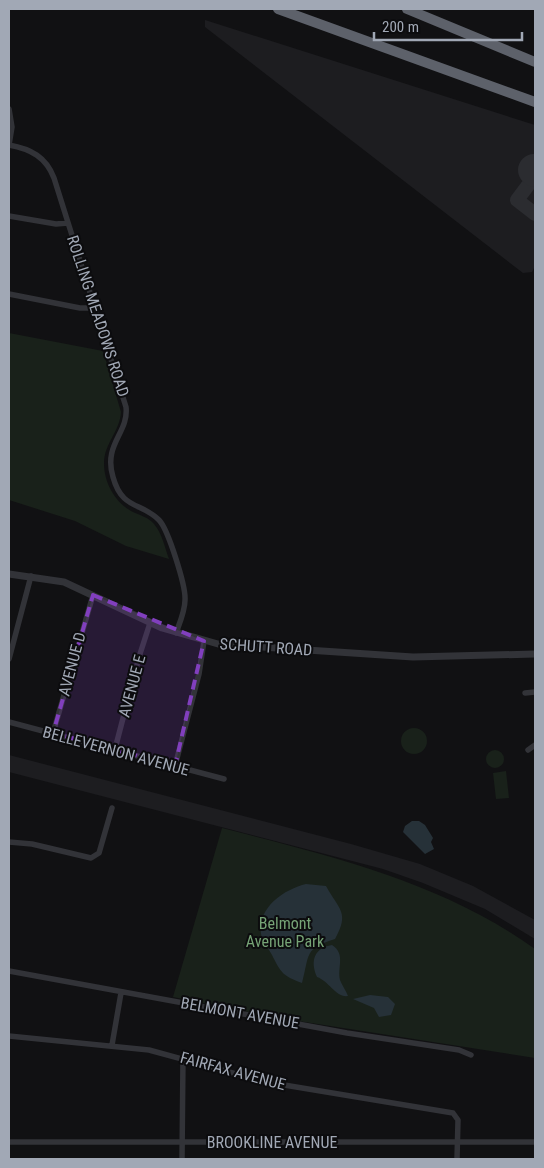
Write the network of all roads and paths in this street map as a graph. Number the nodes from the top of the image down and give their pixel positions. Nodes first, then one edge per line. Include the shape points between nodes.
1 (278, 9) edge
2 (407, 9) edge
3 (535, 62) edge
4 (535, 102) edge
5 (9, 109) edge
6 (9, 145) edge
7 (9, 216) edge
8 (68, 223) junction
9 (9, 294) edge
10 (95, 308) junction
11 (9, 574) edge
12 (31, 576) junction
13 (93, 595) junction
14 (150, 623) junction
15 (176, 633) junction
16 (204, 641) junction
17 (535, 654) edge
18 (9, 659) edge
19 (535, 692) edge
20 (525, 693) dead end
21 (9, 722) edge
22 (53, 733) junction
23 (535, 745) edge
24 (115, 750) junction
25 (528, 750) dead end
26 (175, 766) junction
27 (224, 780) dead end
28 (112, 808) dead end
29 (9, 842) edge
30 (9, 971) edge
31 (121, 993) junction
32 (9, 1036) edge
33 (112, 1044) junction
34 (471, 1055) dead end
35 (184, 1058) junction
36 (458, 1141) junction
37 (9, 1142) edge
38 (182, 1142) junction
39 (535, 1142) edge
40 (182, 1159) edge
41 (457, 1159) edge

1 - 4 highway
2 - 3 highway
5 - 6 street via 12,127
6 - 8 street, ROLLING MEADOWS ROAD via 31,151 48,165
7 - 8 street
8 - 10 street, ROLLING MEADOWS ROAD
9 - 10 street
10 - 15 street, ROLLING MEADOWS ROAD via 126,407 126,418 111,452 112,475 126,500 157,518 165,529 185,594 185,606
11 - 12 street, SCHUTT ROAD
12 - 13 street, SCHUTT ROAD via 64,582
12 - 18 street
13 - 14 street, SCHUTT ROAD
13 - 22 street, AVENUE D
14 - 15 street, SCHUTT ROAD
14 - 24 street, AVENUE E
15 - 16 street, SCHUTT ROAD
16 - 17 street, SCHUTT ROAD via 413,656
16 - 26 street via 199,674
19 - 20 street
21 - 22 street, BELLEVERNON AVENUE
22 - 24 street, BELLEVERNON AVENUE
23 - 25 street
24 - 26 street, BELLEVERNON AVENUE
26 - 27 street, BELLEVERNON AVENUE
28 - 29 street via 96,857
30 - 31 street, BELMONT AVENUE
31 - 33 street
31 - 34 street, BELMONT AVENUE via 459,1050
32 - 33 street, FAIRFAX AVENUE
33 - 35 street, FAIRFAX AVENUE
35 - 36 street, FAIRFAX AVENUE via 266,1082 456,1115
35 - 38 street
36 - 38 street, BROOKLINE AVENUE
36 - 39 street, BROOKLINE AVENUE
36 - 41 street
37 - 38 street, BROOKLINE AVENUE
38 - 40 street

